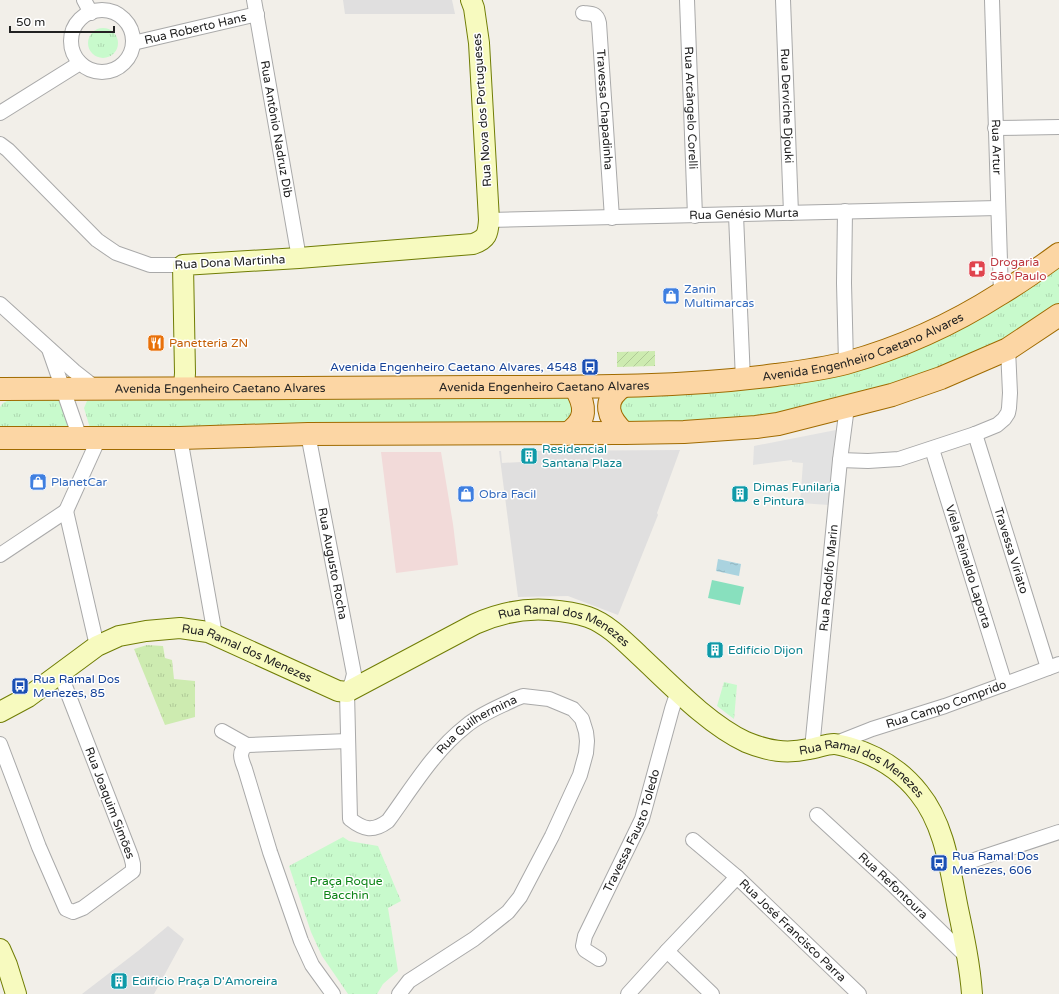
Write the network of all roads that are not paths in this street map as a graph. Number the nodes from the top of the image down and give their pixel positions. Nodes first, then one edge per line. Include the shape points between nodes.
1 (84, 0) edge
2 (254, 0) edge
3 (472, 0) edge
4 (687, 0) edge
5 (783, 0) edge
6 (992, 0) edge
7 (91, 13) junction
8 (583, 13) dead end
9 (257, 14) junction
10 (133, 43) junction
11 (80, 63) junction
12 (0, 113) edge
13 (1059, 127) edge
14 (995, 128) junction
15 (0, 144) edge
16 (998, 208) junction
17 (845, 211) junction
18 (791, 213) junction
19 (736, 215) junction
20 (695, 216) junction
21 (612, 218) junction
22 (489, 220) junction
23 (1059, 254) edge
24 (299, 258) junction
25 (183, 265) junction
26 (1001, 294) junction
27 (0, 304) edge
28 (1059, 315) edge
29 (49, 348) junction
30 (1008, 349) junction
31 (846, 363) junction
32 (743, 380) junction
33 (623, 386) junction
34 (575, 387) junction
35 (184, 388) junction
36 (62, 389) junction
37 (98, 389) junction
38 (4, 393) edge
39 (847, 407) junction
40 (624, 433) junction
41 (308, 434) junction
42 (567, 434) junction
43 (975, 434) junction
44 (2, 437) edge
45 (89, 438) junction
46 (180, 438) junction
47 (932, 449) junction
48 (840, 460) junction
49 (66, 511) junction
50 (0, 554) edge
51 (215, 635) junction
52 (97, 646) junction
53 (1053, 666) edge
54 (60, 673) junction
55 (1005, 684) junction
56 (678, 691) junction
57 (347, 692) junction
58 (0, 712) edge
59 (222, 731) dead end
60 (348, 741) junction
61 (0, 744) edge
62 (834, 744) junction
63 (247, 745) junction
64 (812, 749) junction
65 (817, 815) dead end
66 (1059, 832) edge
67 (694, 840) dead end
68 (950, 868) junction
69 (737, 877) junction
70 (667, 951) junction
71 (968, 958) junction
72 (598, 959) dead end
73 (2, 961) edge
74 (16, 994) edge
75 (333, 994) edge
76 (399, 994) edge
77 (628, 994) edge
78 (712, 994) edge
79 (859, 994) edge
80 (972, 994) edge

1 - 7 street
2 - 9 street, Rua Antônio Nadruz Dib
3 - 22 street, Rua Nova dos Portugueses via 479,43
4 - 20 street, Rua Arcângelo Corelli
5 - 18 street, Rua Derviche Djouki
6 - 14 street, Rua Artur
7 - 10 street via 104,10 116,14 125,21 131,31
7 - 11 street via 76,24 72,34 71,45
8 - 21 street, Travessa Chapadinha via 595,15 599,23
9 - 10 street, Rua Roberto Hans
9 - 24 street, Rua Antônio Nadruz Dib
10 - 11 street via 127,59 113,70 90,70
11 - 12 street
13 - 14 street
14 - 16 street, Rua Artur
15 - 25 street, Rua Dona Martinha via 96,240 116,253 150,265
16 - 17 street, Rua Genésio Murta
16 - 26 street, Rua Artur
17 - 18 street, Rua Genésio Murta
17 - 31 street
18 - 19 street, Rua Genésio Murta
19 - 20 street, Rua Genésio Murta
19 - 32 street
20 - 21 street, Rua Genésio Murta
21 - 22 street, Rua Genésio Murta
22 - 24 street, Rua Dona Martinha via 489,232 485,238 473,244
23 - 26 main road, Avenida Engenheiro Caetano Alvares
24 - 25 street, Rua Dona Martinha
25 - 35 street
26 - 31 main road, Avenida Engenheiro Caetano Alvares via 930,332
27 - 29 street
28 - 30 main road
29 - 36 street
29 - 37 street
30 - 39 main road via 927,383
30 - 43 street via 1008,413 997,424
31 - 32 main road, Avenida Engenheiro Caetano Alvares
32 - 33 main road, Avenida Engenheiro Caetano Alvares
33 - 34 main road, Avenida Engenheiro Caetano Alvares
33 - 40 main road via 611,398 609,411 612,420
34 - 35 main road, Avenida Engenheiro Caetano Alvares
34 - 42 main road via 584,412 576,428
35 - 37 main road, Avenida Engenheiro Caetano Alvares
36 - 37 main road, Avenida Engenheiro Caetano Alvares
36 - 38 main road, Avenida Engenheiro Caetano Alvares
36 - 45 street
39 - 40 main road via 756,427
39 - 48 street, Rua Rodolfo Marin
40 - 42 main road
41 - 42 main road
41 - 46 main road
41 - 57 street, Rua Augusto Rocha via 354,674
43 - 47 street
43 - 53 street, Travessa Viriato
44 - 45 main road
45 - 46 main road
45 - 49 street
46 - 51 street
47 - 48 street via 899,459
47 - 55 street, Viela Reinaldo Laporta
48 - 64 street, Rua Rodolfo Marin
49 - 50 street
49 - 52 street
51 - 52 street, Rua Ramal dos Menezes via 180,628 146,631 120,636
51 - 57 street, Rua Ramal dos Menezes via 338,691
52 - 54 street, Rua Ramal dos Menezes
53 - 55 street, Rua Campo Comprido
54 - 58 street, Rua Ramal dos Menezes via 28,697
54 - 61 street, Rua Joaquim Simões via 133,868 83,908 73,912 66,909 39,847
55 - 62 street, Rua Campo Comprido
56 - 57 street, Rua Ramal dos Menezes via 620,638 588,617 563,611 520,610 491,617
56 - 64 street, Rua Ramal dos Menezes via 726,730 745,741 766,750 783,752
56 - 72 street, Travessa Fausto Toledo via 642,819 585,936 585,950
57 - 60 street, Rua Guilhermina
59 - 63 street
60 - 63 street
60 - 76 street, Rua Guilhermina via 350,819 359,826 371,828 380,827 388,821 433,759 467,724 515,699 523,696 559,702 573,709 582,719 586,732 586,753 580,775 520,897 508,912 474,939 409,981
62 - 64 street, Rua Ramal dos Menezes
62 - 68 street, Rua Ramal dos Menezes via 872,755 892,767 915,789 931,812
63 - 75 street via 240,757 301,942 312,965
65 - 71 street, Rua Refontoura
66 - 68 street
67 - 69 street
68 - 71 street, Rua Ramal dos Menezes
69 - 70 street, Rua José Francisco Parra
69 - 79 street, Rua José Francisco Parra
70 - 77 street, Rua José Francisco Parra
70 - 78 street
71 - 80 street, Rua Ramal dos Menezes
73 - 74 street

